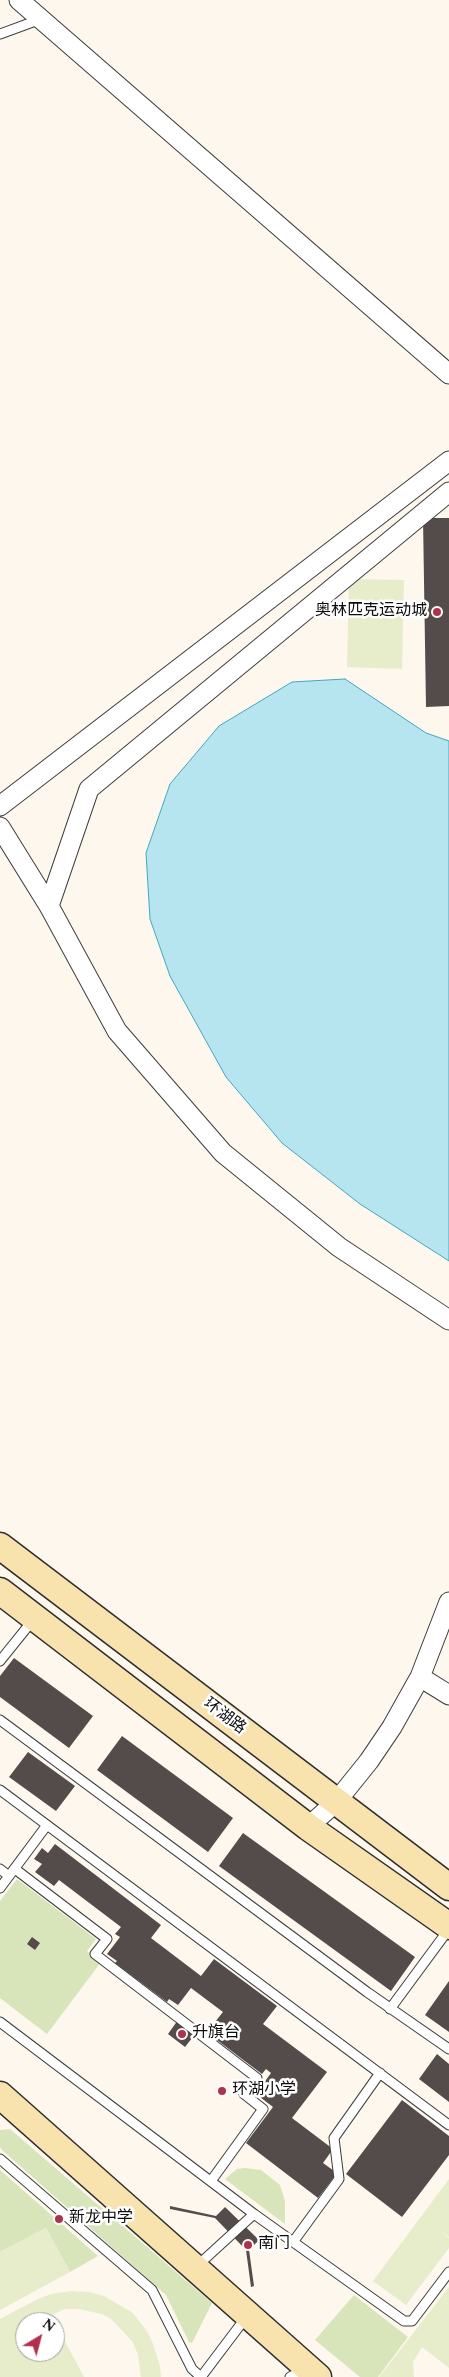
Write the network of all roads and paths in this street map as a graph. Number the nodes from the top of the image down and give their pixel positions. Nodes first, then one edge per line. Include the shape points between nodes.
1 (19, 0) edge
2 (42, 19) junction
3 (0, 34) edge
4 (449, 374) edge
5 (449, 461) edge
6 (449, 492) edge
7 (0, 806) edge
8 (0, 827) edge
9 (49, 906) junction
10 (449, 1320) edge
11 (0, 1546) edge
12 (0, 1591) edge
13 (449, 1602) edge
14 (35, 1618) junction
15 (0, 1661) edge
16 (420, 1677) junction
17 (449, 1695) edge
18 (0, 1720) edge
19 (0, 1790) edge
20 (336, 1802) junction
21 (48, 1825) junction
22 (308, 1827) junction
23 (0, 1869) edge
24 (12, 1873) junction
25 (449, 1887) edge
26 (0, 1888) edge
27 (449, 1927) edge
28 (390, 2009) junction
29 (0, 2022) edge
30 (449, 2049) edge
31 (380, 2073) junction
32 (3, 2103) edge
33 (449, 2125) edge
34 (0, 2159) edge
35 (210, 2181) junction
36 (254, 2214) junction
37 (293, 2242) junction
38 (195, 2268) junction
39 (449, 2272) edge
40 (248, 2314) junction
41 (306, 2374) edge

1 - 2 street
2 - 3 lane
2 - 4 street
5 - 7 street
6 - 9 street via 90,788
8 - 9 street
9 - 10 street via 117,1030 223,1153 339,1247
11 - 20 main road, 环湖路
12 - 14 main road
13 - 16 street
14 - 15 lane
14 - 22 main road
16 - 17 street
16 - 20 street via 370,1761
18 - 28 lane
19 - 21 lane
20 - 22 street
20 - 25 main road, 环湖路
21 - 24 lane
21 - 31 lane
22 - 27 main road
23 - 24 lane
24 - 26 lane
24 - 35 lane via 107,1939 95,1954 257,2078 244,2094 262,2109
27 - 28 lane
28 - 30 lane
29 - 35 lane
31 - 33 lane
31 - 37 lane via 334,2138 340,2179
32 - 38 main road
34 - 40 lane via 152,2290 192,2369 201,2376
35 - 36 lane
36 - 37 lane
36 - 38 lane
37 - 39 lane via 404,2321 412,2320
38 - 40 main road
40 - 41 main road

